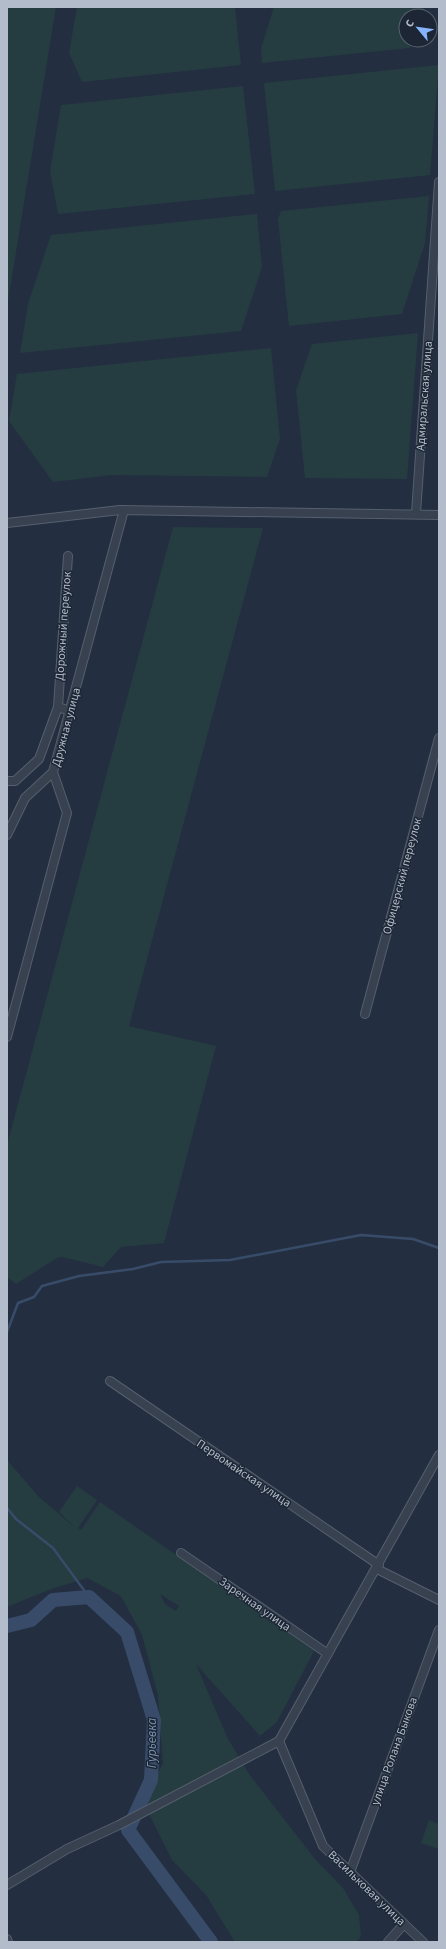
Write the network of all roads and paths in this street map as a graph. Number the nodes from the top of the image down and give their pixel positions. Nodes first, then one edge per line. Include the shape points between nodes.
1 (439, 182) edge
2 (124, 510) junction
3 (416, 513) junction
4 (439, 515) edge
5 (7, 523) edge
6 (68, 556) dead end
7 (58, 707) junction
8 (70, 711) junction
9 (439, 738) edge
10 (53, 772) junction
11 (7, 781) edge
12 (7, 835) edge
13 (365, 1014) dead end
14 (7, 1037) edge
15 (110, 1381) dead end
16 (439, 1455) edge
17 (181, 1553) dead end
18 (378, 1567) junction
19 (439, 1600) edge
20 (439, 1630) edge
21 (328, 1654) junction
22 (279, 1742) junction
23 (350, 1872) junction
24 (7, 1885) edge
25 (404, 1924) junction
26 (7, 1939) edge
27 (8, 1942) edge
28 (388, 1942) edge
29 (423, 1942) edge

1 - 3 street, Адмиральская улица
2 - 3 street
2 - 5 street
2 - 8 street, Дружная улица
3 - 4 street
6 - 7 street, Дорожный переулок
7 - 8 street
7 - 11 street, Дорожный переулок via 39,759 15,781
8 - 10 street, Дружная улица
9 - 13 street, Офицерский переулок
10 - 12 street via 25,798
10 - 14 street, Дружная улица via 67,813
15 - 18 street, Первомайская улица
16 - 18 street
17 - 21 street, Заречная улица
18 - 19 street, Первомайская улица
18 - 21 street
20 - 23 street, улица Ролана Быкова
21 - 22 street
22 - 23 street, Васильковая улица via 323,1846
22 - 24 street via 119,1825 67,1848
23 - 25 street, Васильковая улица
25 - 28 street
25 - 29 street, Васильковая улица
26 - 27 street

